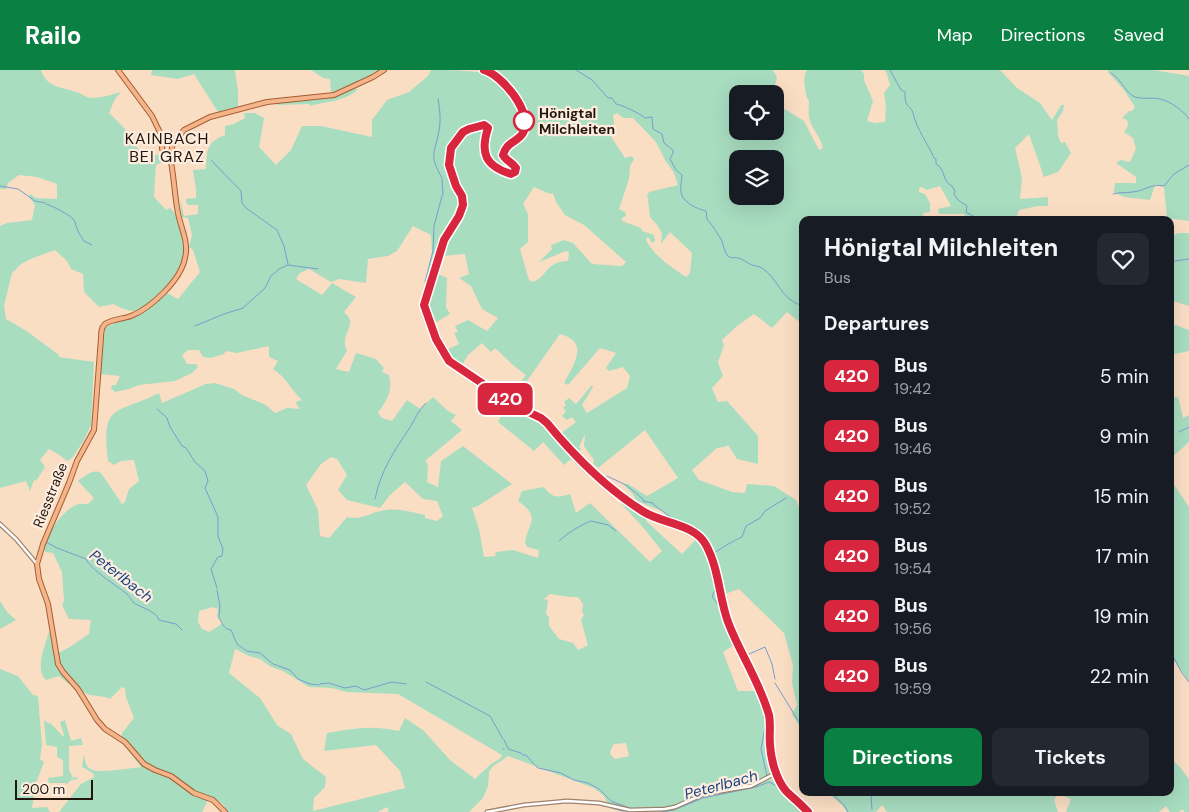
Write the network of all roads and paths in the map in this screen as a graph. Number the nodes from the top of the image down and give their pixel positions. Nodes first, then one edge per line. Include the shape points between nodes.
1 (118, 70) edge
2 (384, 70) edge
3 (484, 70) edge
4 (165, 143) junction
5 (172, 146) junction
6 (169, 152) junction
7 (0, 524) edge
8 (36, 564) junction
9 (776, 773) junction
10 (225, 812) edge
11 (488, 812) edge
12 (808, 812) edge

1 - 4 main road via 152,116
2 - 5 main road via 334,94 267,102 210,117 188,127
3 - 9 main road via 501,79 518,101 525,128 523,134 504,148 503,155 516,168 511,174 489,162 483,150 488,128 484,125 463,132 451,148 449,165 463,205 444,240 424,305 436,339 449,361 516,406 541,418 619,495 653,517 700,536 714,568 728,621 754,674 767,710
4 - 5 main road
4 - 6 main road via 163,150
5 - 6 main road
6 - 8 main road, Riesstraße via 178,215 186,241 185,260 177,277 153,301 133,315 108,322 103,327 94,430 77,461
7 - 8 street
8 - 10 main road via 48,604 58,664 97,720 125,742 149,768 171,776 189,790 213,800
9 - 11 street via 751,786 704,794 675,807 659,810 624,810 599,803 566,801
9 - 12 main road via 786,790

